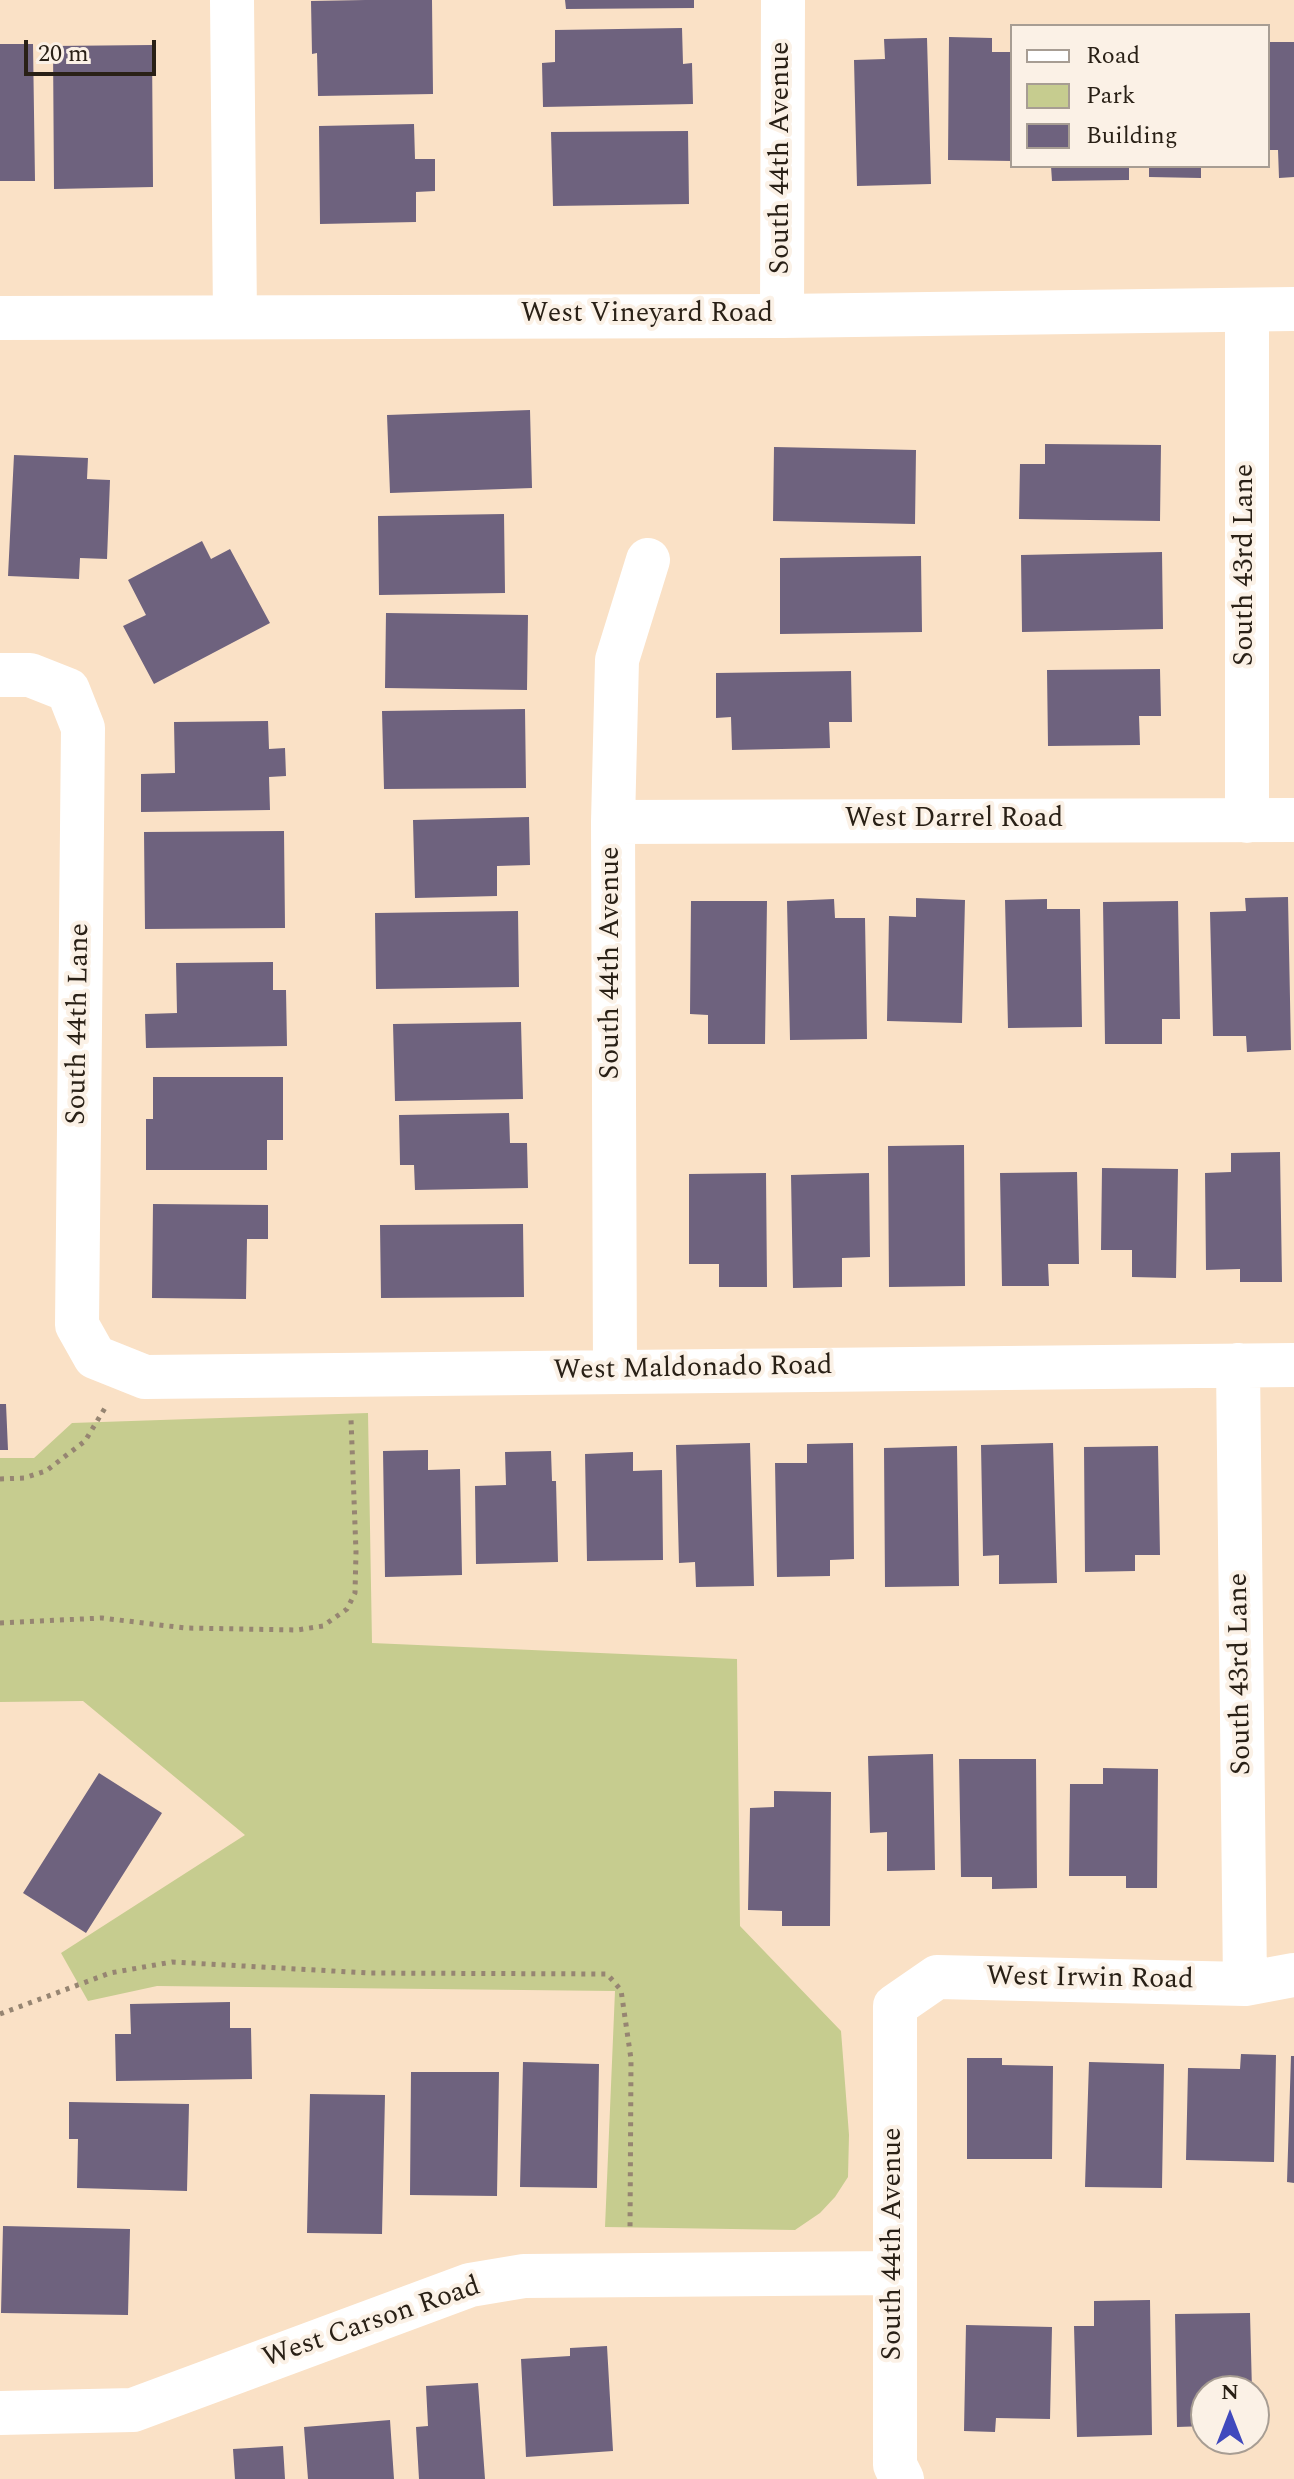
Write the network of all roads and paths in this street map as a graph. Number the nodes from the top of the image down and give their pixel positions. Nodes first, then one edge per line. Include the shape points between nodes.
1 (232, 0) edge
2 (783, 0) edge
3 (1294, 309) edge
4 (1247, 310) junction
5 (782, 316) junction
6 (235, 317) junction
7 (0, 318) edge
8 (648, 560) dead end
9 (0, 675) edge
10 (1294, 820) edge
11 (1247, 821) junction
12 (613, 822) junction
13 (112, 1363) junction
14 (1238, 1365) junction
15 (1294, 1365) edge
16 (615, 1370) junction
17 (348, 1374) junction
18 (0, 1479) edge
19 (0, 1623) edge
20 (1294, 1975) edge
21 (1245, 1984) junction
22 (895, 2006) joint
23 (0, 2014) edge
24 (895, 2273) junction
25 (630, 2276) junction
26 (0, 2413) edge
27 (902, 2479) edge

1 - 6 street
2 - 5 street, South 44th Avenue
3 - 4 street, West Vineyard Road
4 - 5 street, West Vineyard Road
4 - 11 street, South 43rd Lane
5 - 6 street, West Vineyard Road
6 - 7 street, West Vineyard Road
8 - 12 street, South 44th Avenue via 617,660
9 - 13 street, South 44th Lane via 30,675 68,690 83,728 77,1325
10 - 11 street, West Darrel Road
11 - 12 street, West Darrel Road
12 - 16 street, South 44th Avenue
13 - 17 street, West Maldonado Road via 145,1377
13 - 18 path via 85,1441 46,1471
14 - 15 street, West Maldonado Road
14 - 16 street, West Maldonado Road
14 - 21 street, South 43rd Lane
16 - 17 street, West Maldonado Road
17 - 19 path via 356,1552 355,1593 347,1609 323,1626 297,1630 185,1628 102,1618
20 - 21 street, West Irwin Road
21 - 22 street, West Irwin Road via 937,1977
22 - 24 street, South 44th Avenue
23 - 25 path via 110,1973 172,1962 369,1973 607,1974 621,1990 631,2059
24 - 25 street, West Carson Road
24 - 27 street, South 44th Avenue via 895,2465
25 - 26 street, West Carson Road via 524,2276 470,2285 133,2410

